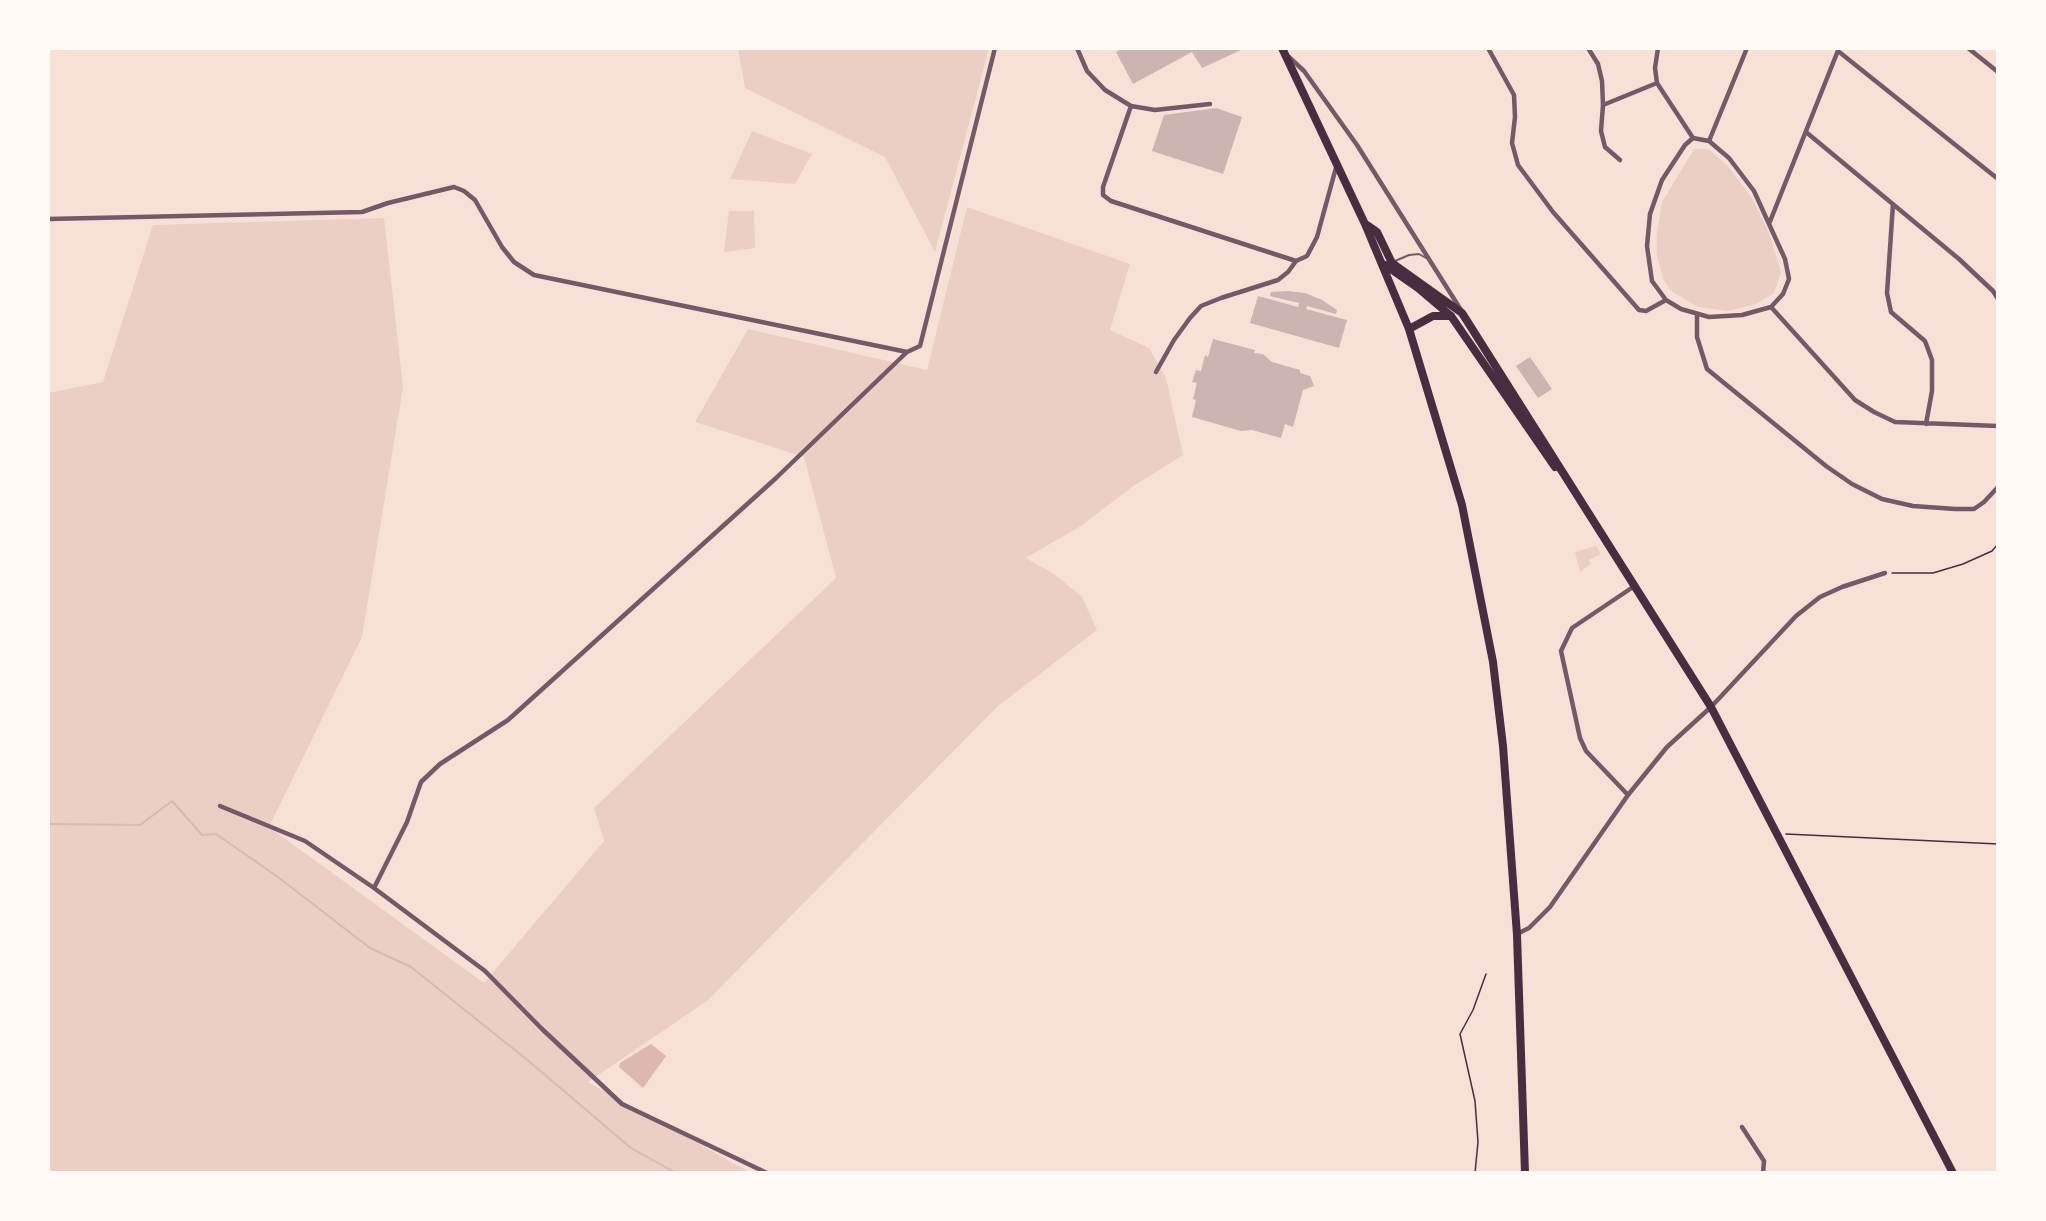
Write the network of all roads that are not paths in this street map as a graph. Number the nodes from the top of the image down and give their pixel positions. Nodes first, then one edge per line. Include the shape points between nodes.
1 (995, 48) edge
2 (1077, 48) edge
3 (1488, 48) edge
4 (1587, 48) edge
5 (1658, 48) edge
6 (1746, 48) edge
7 (1968, 48) edge
8 (1839, 50) edge
9 (1285, 52) edge
10 (1998, 72) edge
11 (1657, 83) junction
12 (1210, 104) dead end
13 (1603, 105) junction
14 (1131, 106) junction
15 (1806, 132) junction
16 (1693, 138) junction
17 (1709, 141) junction
18 (1620, 159) dead end
19 (1338, 164) junction
20 (1998, 179) edge
21 (1893, 204) junction
22 (48, 219) edge
23 (1769, 224) junction
24 (1429, 259) junction
25 (1296, 261) junction
26 (1388, 264) junction
27 (1998, 298) edge
28 (1666, 300) junction
29 (1771, 307) junction
30 (1462, 313) junction
31 (1697, 314) junction
32 (1451, 316) junction
33 (1409, 329) junction
34 (907, 352) junction
35 (1156, 372) dead end
36 (1926, 424) junction
37 (1998, 426) edge
38 (1998, 487) edge
39 (1885, 573) road end
40 (1636, 585) junction
41 (1712, 707) junction
42 (1628, 795) junction
43 (220, 806) dead end
44 (374, 888) junction
45 (1516, 935) junction
46 (1742, 1127) dead end
47 (767, 1173) edge
48 (1526, 1173) edge
49 (1763, 1173) edge
50 (1953, 1173) edge

1 - 34 street via 920,346
2 - 14 street via 1087,71 1105,90
3 - 28 street via 1514,95 1512,143 1518,165 1553,212 1639,310 1647,311
4 - 13 street via 1598,64
5 - 11 street via 1654,68
6 - 17 street
7 - 10 street
8 - 15 street
8 - 20 street
9 - 19 main road
9 - 24 street via 1304,71 1357,146
11 - 13 street
11 - 16 street
12 - 14 street via 1155,110
13 - 18 street via 1601,131 1605,147
14 - 25 street via 1103,195 1111,201
15 - 21 street
15 - 23 street
16 - 17 street
16 - 28 street via 1662,180 1650,214 1647,246 1652,281
17 - 23 street via 1743,175
19 - 25 street via 1317,237 1307,256
19 - 26 main road
21 - 27 street
21 - 36 street via 1887,293 1891,312 1924,341 1932,360
22 - 34 street via 362,212 454,187 475,200 502,247 514,262 534,275
23 - 29 street via 1785,258 1789,279 1783,294
24 - 26 lane via 1409,255
24 - 30 street
25 - 35 street via 1278,280 1201,306 1174,340
26 - 30 main road
26 - 32 main road
26 - 33 main road
28 - 31 street
29 - 31 street via 1742,315
29 - 36 street via 1855,400 1895,422
30 - 40 main road
31 - 38 street via 1697,337 1707,369 1852,484 1882,499 1954,509 1974,509
32 - 33 main road via 1433,316
32 - 40 main road
33 - 45 main road via 1462,505 1493,662
34 - 44 street via 775,478 508,720 440,764 421,782 407,822
36 - 37 street
39 - 41 street via 1820,597 1796,616
40 - 41 main road
40 - 42 street via 1572,628 1561,651 1586,751
41 - 42 street via 1667,747
41 - 50 main road
42 - 45 street via 1550,907
43 - 44 street via 305,841
44 - 47 street via 485,971 622,1104
45 - 48 main road
46 - 49 street via 1764,1161

